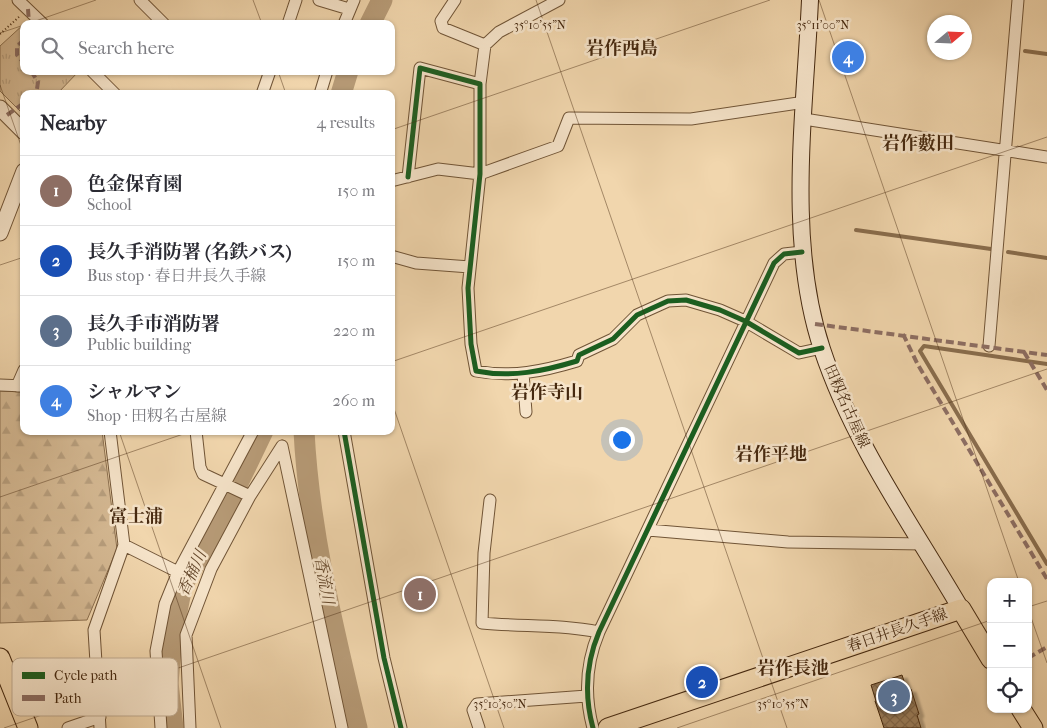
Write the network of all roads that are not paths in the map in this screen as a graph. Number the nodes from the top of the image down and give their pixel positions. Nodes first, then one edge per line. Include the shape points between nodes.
1 (18, 0) edge
2 (140, 0) edge
3 (296, 0) edge
4 (319, 0) edge
5 (454, 0) edge
6 (559, 0) edge
7 (810, 0) edge
8 (1018, 0) edge
9 (352, 4) edge
10 (39, 20) edge
11 (160, 20) edge
12 (289, 20) edge
13 (346, 20) edge
14 (485, 45) junction
15 (96, 75) edge
16 (269, 75) edge
17 (326, 75) edge
18 (480, 84) junction
19 (111, 90) edge
20 (263, 90) edge
21 (321, 90) edge
22 (805, 102) junction
23 (0, 108) edge
24 (804, 119) junction
25 (20, 128) edge
26 (1005, 149) junction
27 (1047, 157) edge
28 (480, 174) junction
29 (408, 177) junction
30 (20, 179) edge
31 (395, 180) edge
32 (3, 214) edge
33 (0, 233) edge
34 (802, 252) junction
35 (395, 257) edge
36 (470, 267) junction
37 (745, 321) junction
38 (989, 346) dead end
39 (822, 348) junction
40 (523, 374) junction
41 (0, 386) edge
42 (20, 386) edge
43 (526, 412) dead end
44 (110, 435) edge
45 (196, 435) edge
46 (251, 435) edge
47 (345, 435) edge
48 (226, 485) junction
49 (248, 495) junction
50 (490, 500) dead end
51 (648, 530) junction
52 (124, 544) junction
53 (924, 544) junction
54 (178, 572) junction
55 (961, 609) junction
56 (599, 632) junction
57 (987, 652) edge
58 (0, 658) edge
59 (96, 658) edge
60 (156, 658) edge
61 (12, 688) edge
62 (587, 696) junction
63 (1024, 713) edge
64 (23, 716) edge
65 (100, 723) edge
66 (28, 728) edge
67 (68, 728) edge
68 (190, 728) edge
69 (342, 728) edge
70 (401, 728) edge
71 (479, 728) edge
72 (593, 728) edge
73 (608, 728) edge
74 (1033, 728) edge

1 - 10 street
2 - 11 street
3 - 12 street
4 - 9 street
5 - 14 street via 441,21 443,28
6 - 14 street via 499,32
7 - 22 main road, 田籾名古屋線
8 - 26 street
9 - 13 street
14 - 18 street
15 - 19 street
16 - 20 street
17 - 21 street
18 - 28 street
18 - 29 street via 420,68
22 - 24 main road, 田籾名古屋線
22 - 28 street via 691,119 569,118 558,146
23 - 25 street
24 - 26 street
24 - 34 main road, 田籾名古屋線
26 - 27 street
26 - 38 street
28 - 29 street via 438,169
28 - 36 street
29 - 31 street
30 - 32 street
32 - 33 street
34 - 37 street via 784,254 776,259
34 - 39 main road, 田籾名古屋線
35 - 36 street via 416,263
36 - 40 street via 471,344 476,371
37 - 39 street via 799,352
37 - 40 street via 686,300 668,301 637,316 613,339 579,355 577,361
37 - 51 street
39 - 53 main road, 田籾名古屋線 via 867,451
40 - 43 street
41 - 42 street
44 - 52 street
45 - 48 street via 203,474
46 - 48 street
47 - 70 street via 384,658
48 - 49 street
48 - 54 street
49 - 68 street via 211,569 186,634
49 - 69 street via 282,446
50 - 56 street via 484,553 482,623 556,625
51 - 53 street via 788,542
51 - 56 street
52 - 54 street
52 - 59 street via 94,630
53 - 55 main road, 田籾名古屋線
54 - 60 street via 165,604
55 - 57 main road, 春日井長久手線
55 - 73 main road, 春日井長久手線
56 - 62 street via 588,672
58 - 61 main road
62 - 71 street via 478,704 474,710
62 - 72 street
63 - 74 main road
64 - 66 main road
65 - 67 street

